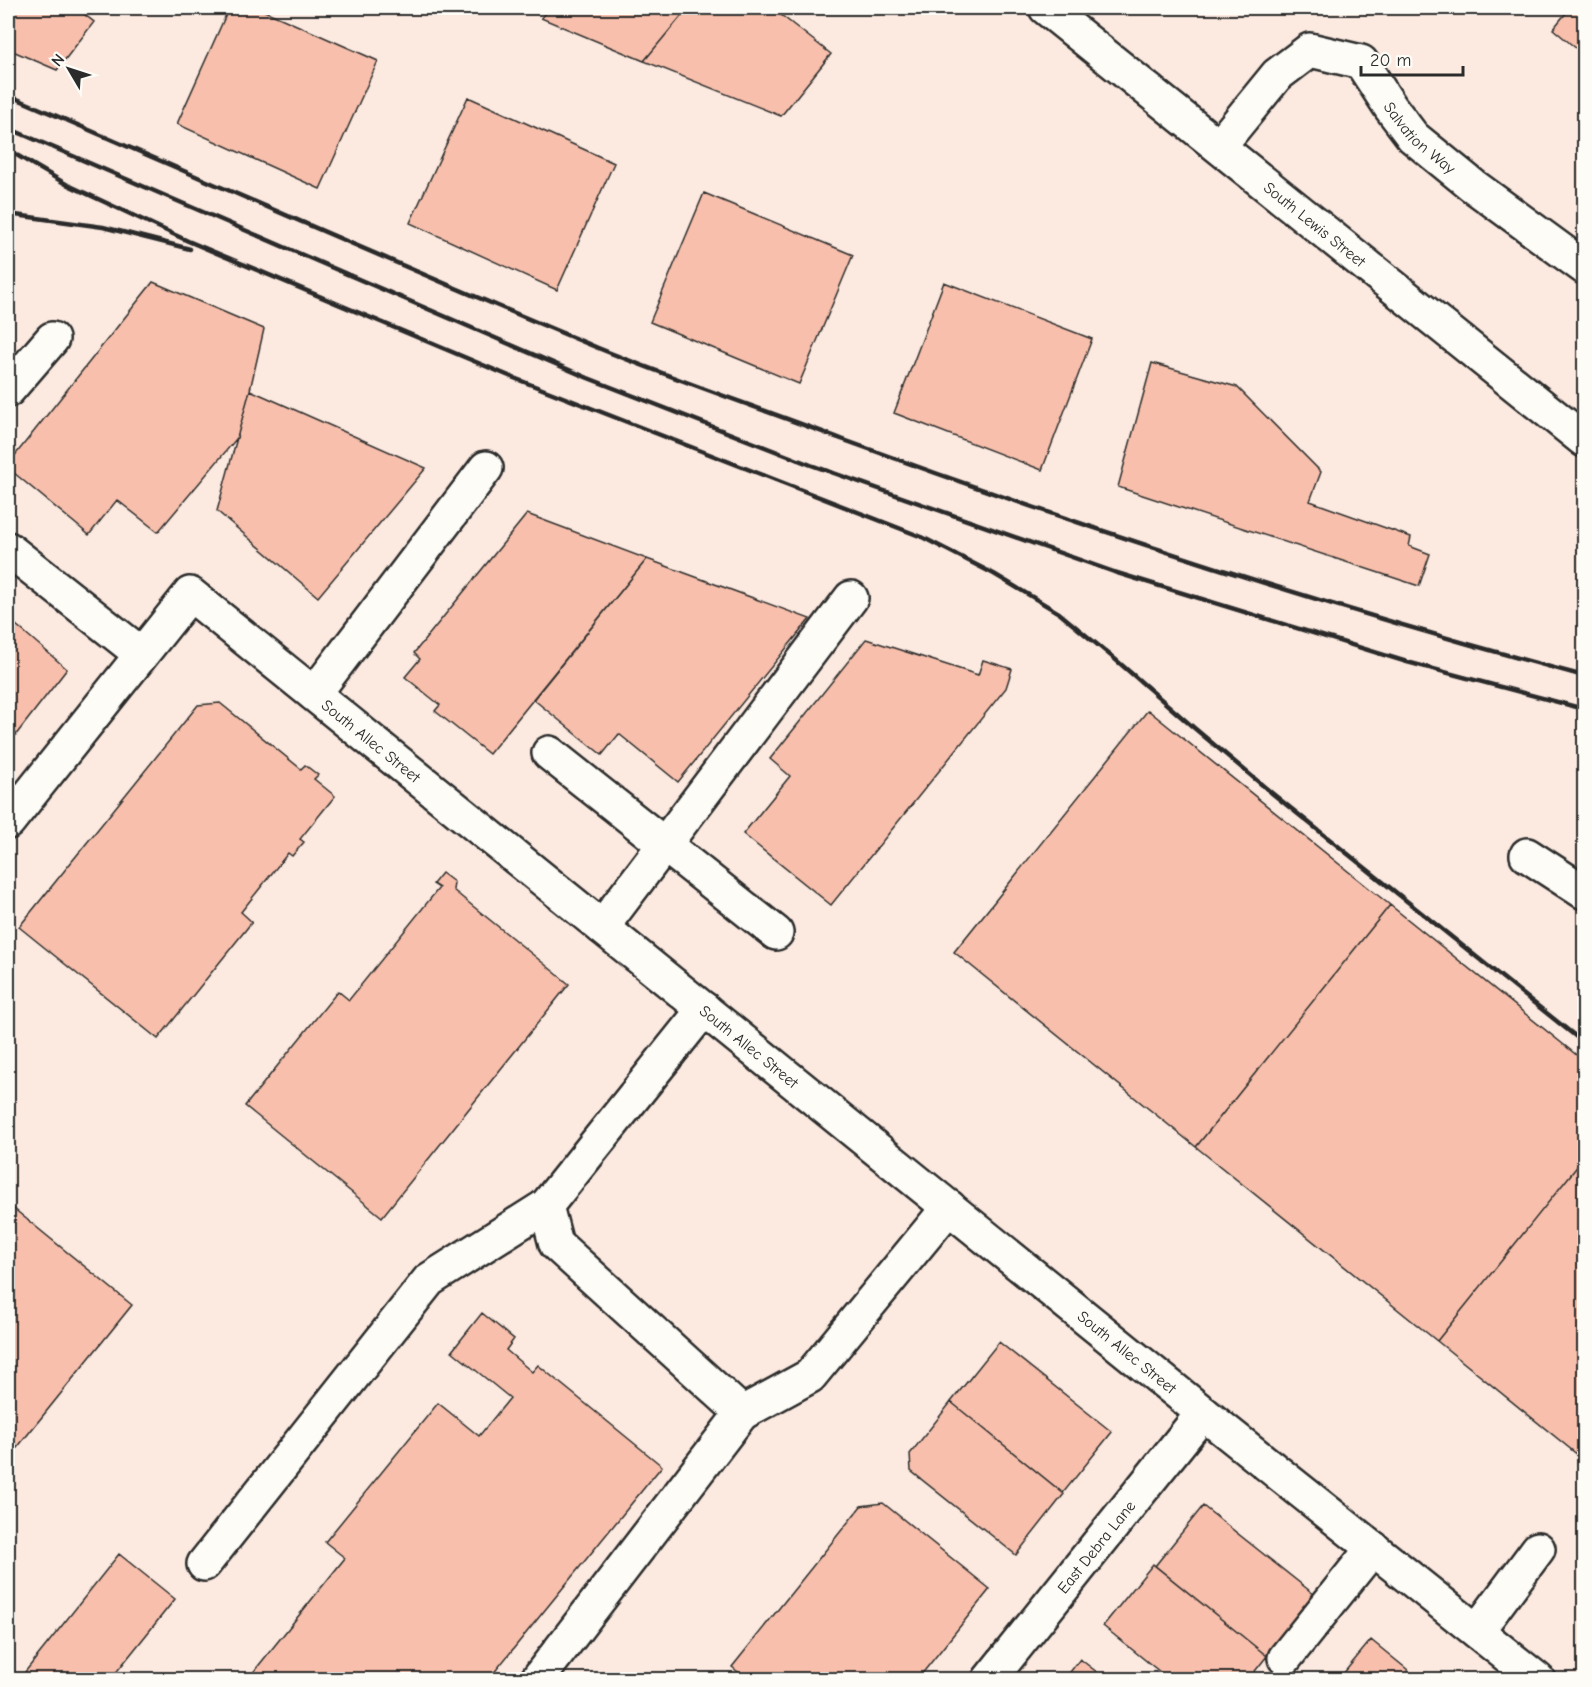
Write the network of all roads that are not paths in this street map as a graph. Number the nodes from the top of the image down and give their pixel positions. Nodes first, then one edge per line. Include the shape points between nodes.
1 (1046, 8) edge
2 (1219, 146) junction
3 (1584, 267) edge
4 (52, 339) dead end
5 (8, 390) edge
6 (1584, 440) edge
7 (486, 468) dead end
8 (8, 549) edge
9 (851, 598) dead end
10 (141, 654) junction
11 (314, 694) junction
12 (549, 753) dead end
13 (8, 822) edge
14 (664, 844) junction
15 (1527, 855) dead end
16 (1584, 892) edge
17 (602, 927) junction
18 (776, 933) dead end
19 (704, 1009) junction
20 (546, 1206) junction
21 (949, 1206) junction
22 (742, 1413) junction
23 (1203, 1413) junction
24 (1373, 1548) junction
25 (1538, 1549) dead end
26 (204, 1564) dead end
27 (1477, 1631) junction
28 (1286, 1658) dead end
29 (537, 1680) edge
30 (989, 1680) edge
31 (1538, 1680) edge

1 - 2 street, South Lewis Street
2 - 3 street, Salvation Way via 1277,75 1310,50 1361,62 1413,137
2 - 6 street, South Lewis Street
4 - 5 street
7 - 11 street
8 - 10 street
9 - 14 street
10 - 11 street, South Allec Street via 190,594
10 - 13 street, South Allec Street
11 - 17 street, South Allec Street
12 - 14 street
14 - 17 street
14 - 18 street
15 - 16 street
17 - 19 street, South Allec Street
19 - 20 street
19 - 21 street, South Allec Street
20 - 22 street via 556,1244
20 - 26 street via 429,1280
21 - 22 street via 810,1376
21 - 23 street, South Allec Street
22 - 29 street
23 - 24 street, South Allec Street
23 - 30 street, East Debra Lane
24 - 27 street, South Allec Street
24 - 28 street
25 - 27 street
27 - 31 street, South Allec Street

